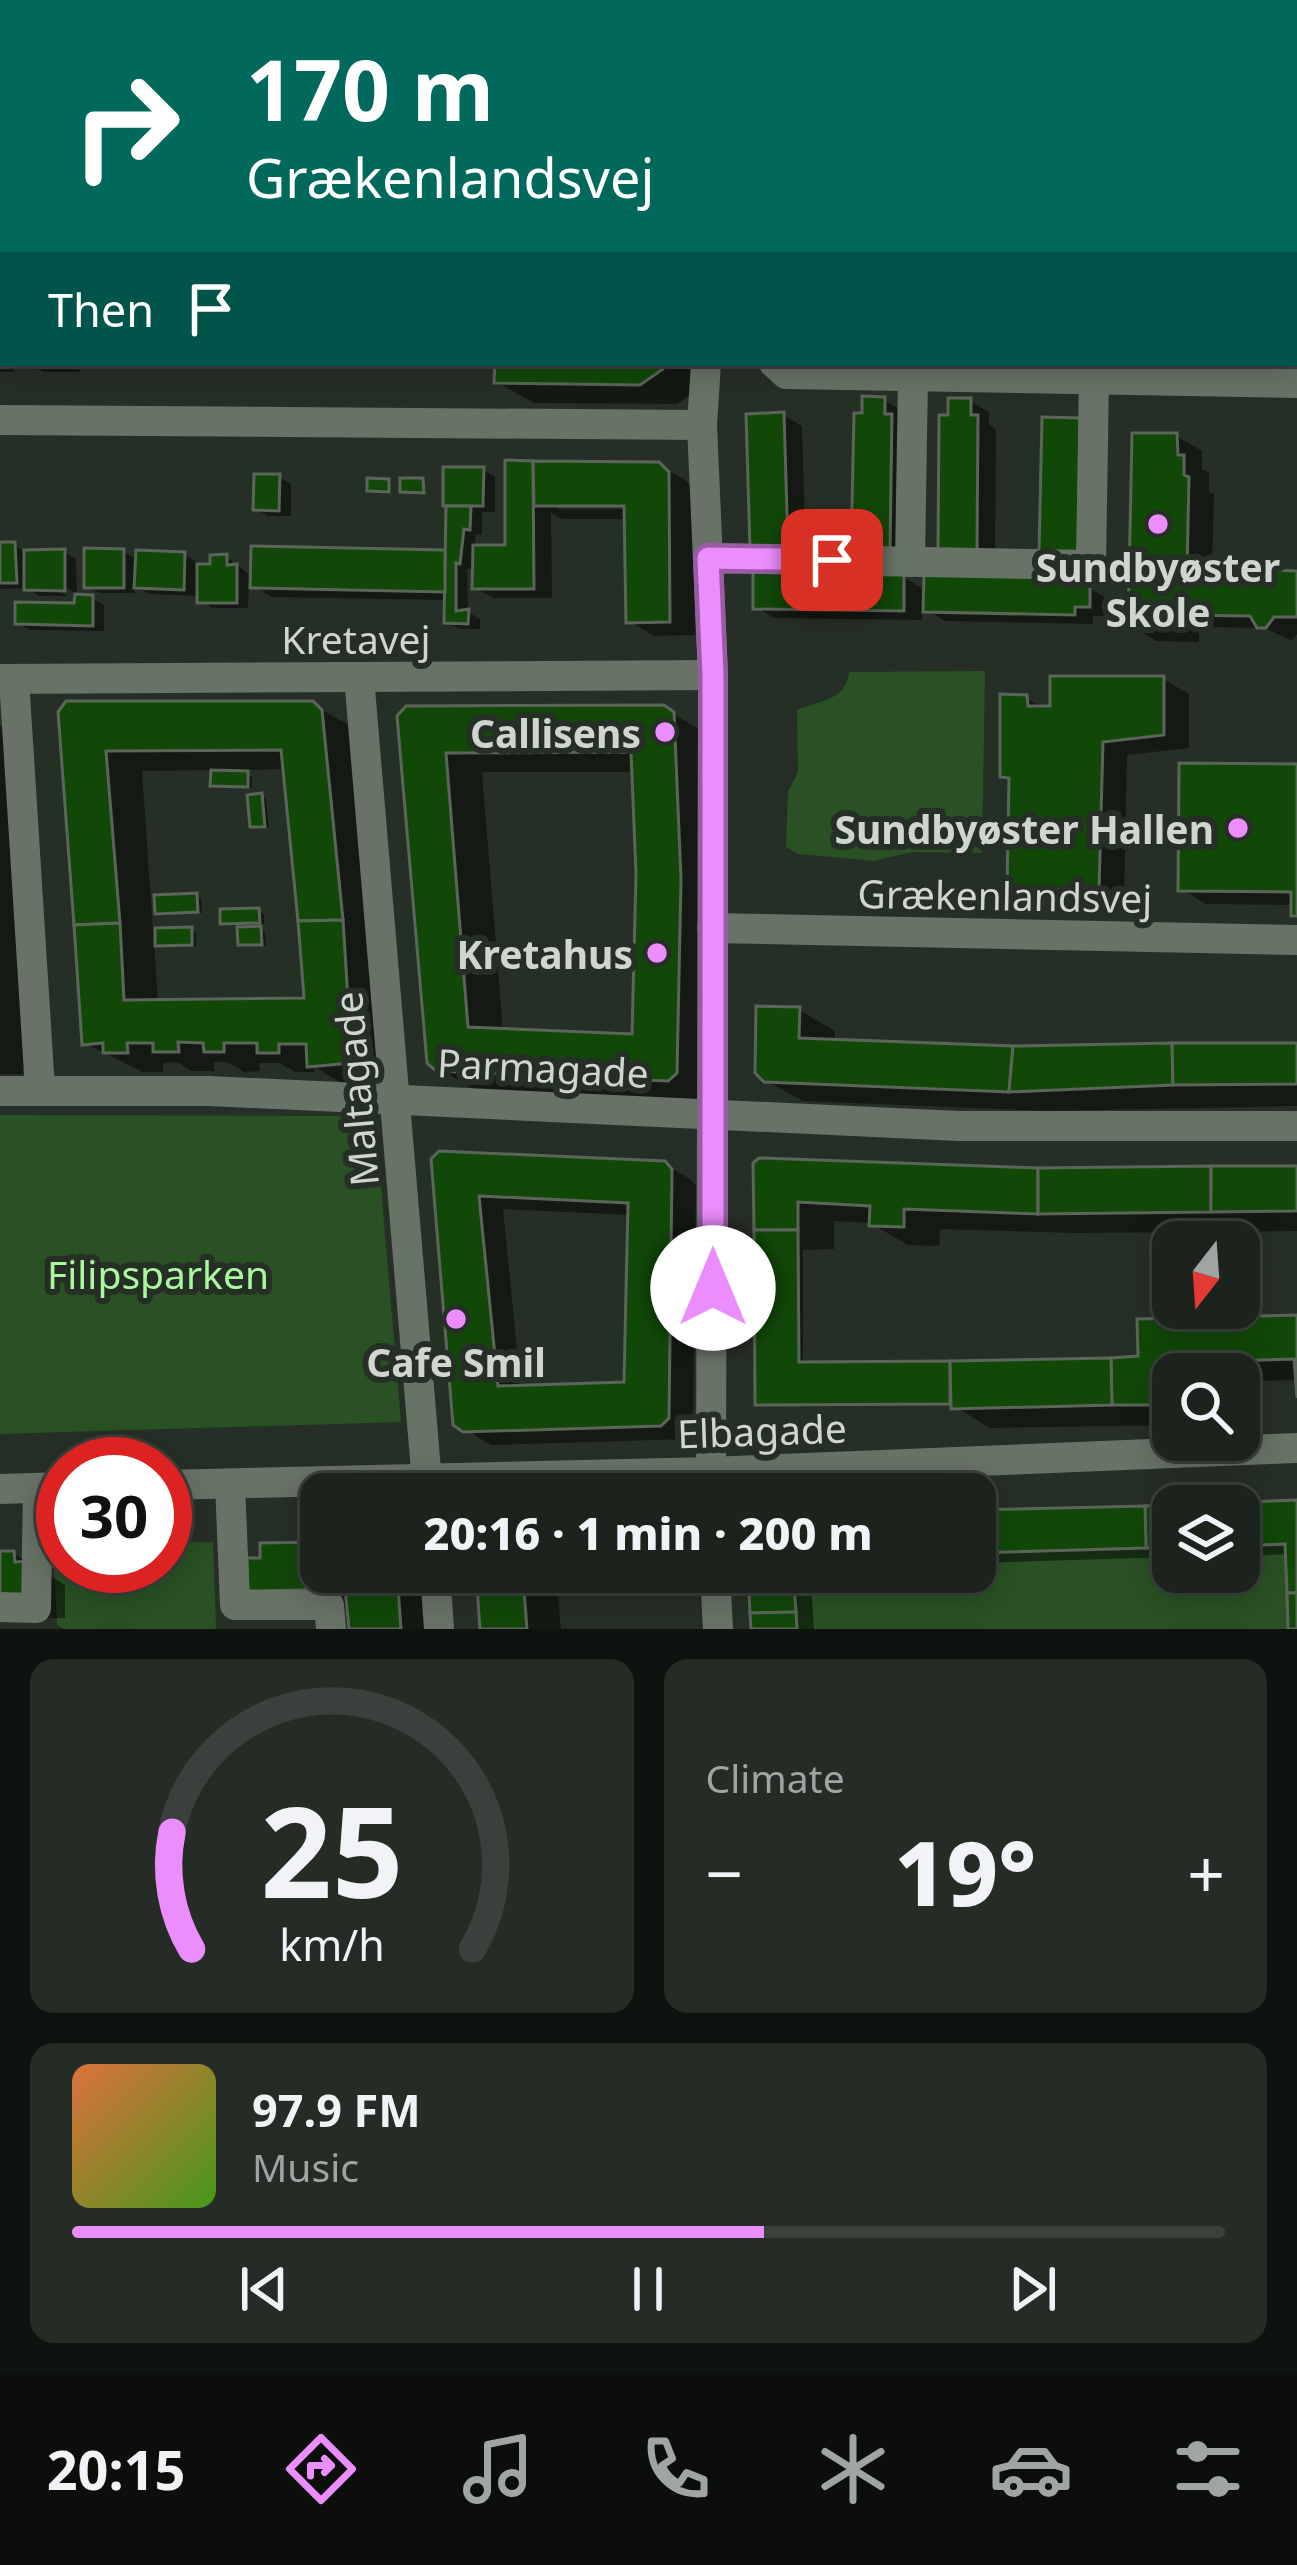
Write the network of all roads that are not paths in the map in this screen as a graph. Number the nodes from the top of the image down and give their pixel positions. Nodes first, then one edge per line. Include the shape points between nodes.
1 (706, 366) edge
2 (777, 366) edge
3 (913, 376) junction
4 (1094, 379) junction
5 (1297, 383) edge
6 (0, 420) edge
7 (703, 425) junction
8 (708, 558) junction
9 (910, 562) junction
10 (713, 675) junction
11 (358, 677) junction
12 (7, 679) edge
13 (712, 928) junction
14 (1297, 940) edge
15 (40, 1089) junction
16 (0, 1091) edge
17 (396, 1098) junction
18 (714, 1114) junction
19 (1297, 1126) edge
20 (1297, 1448) edge
21 (427, 1473) edge
22 (710, 1473) edge
23 (878, 1473) edge
24 (230, 1484) junction
25 (192, 1485) edge
26 (300, 1485) edge
27 (36, 1488) edge
28 (0, 1489) edge
29 (38, 1593) edge
30 (437, 1593) edge
31 (716, 1593) edge
32 (0, 1607) edge
33 (331, 1629) edge
34 (440, 1629) edge
35 (718, 1629) edge

1 - 7 street
2 - 3 street via 786,374
3 - 4 street
3 - 9 street
4 - 5 street
4 - 9 street via 1091,565
6 - 7 street
7 - 8 street
8 - 9 street
8 - 10 street
10 - 11 street, Kretavej
10 - 13 street
11 - 12 street, Kretavej
11 - 17 street, Maltagade
12 - 15 street
13 - 14 street, Grækenlandsvej
13 - 18 street
15 - 16 street, Parmagade
15 - 17 street, Parmagade
17 - 18 street, Parmagade
17 - 21 street, Maltagade
18 - 19 street, Parmagade via 959,1126
18 - 22 street
20 - 23 street, Elbagade
24 - 25 street, Elbagade
24 - 26 street, Elbagade
24 - 33 street via 235,1604 329,1605
27 - 28 street
29 - 32 street via 36,1607
30 - 34 street
31 - 35 street

